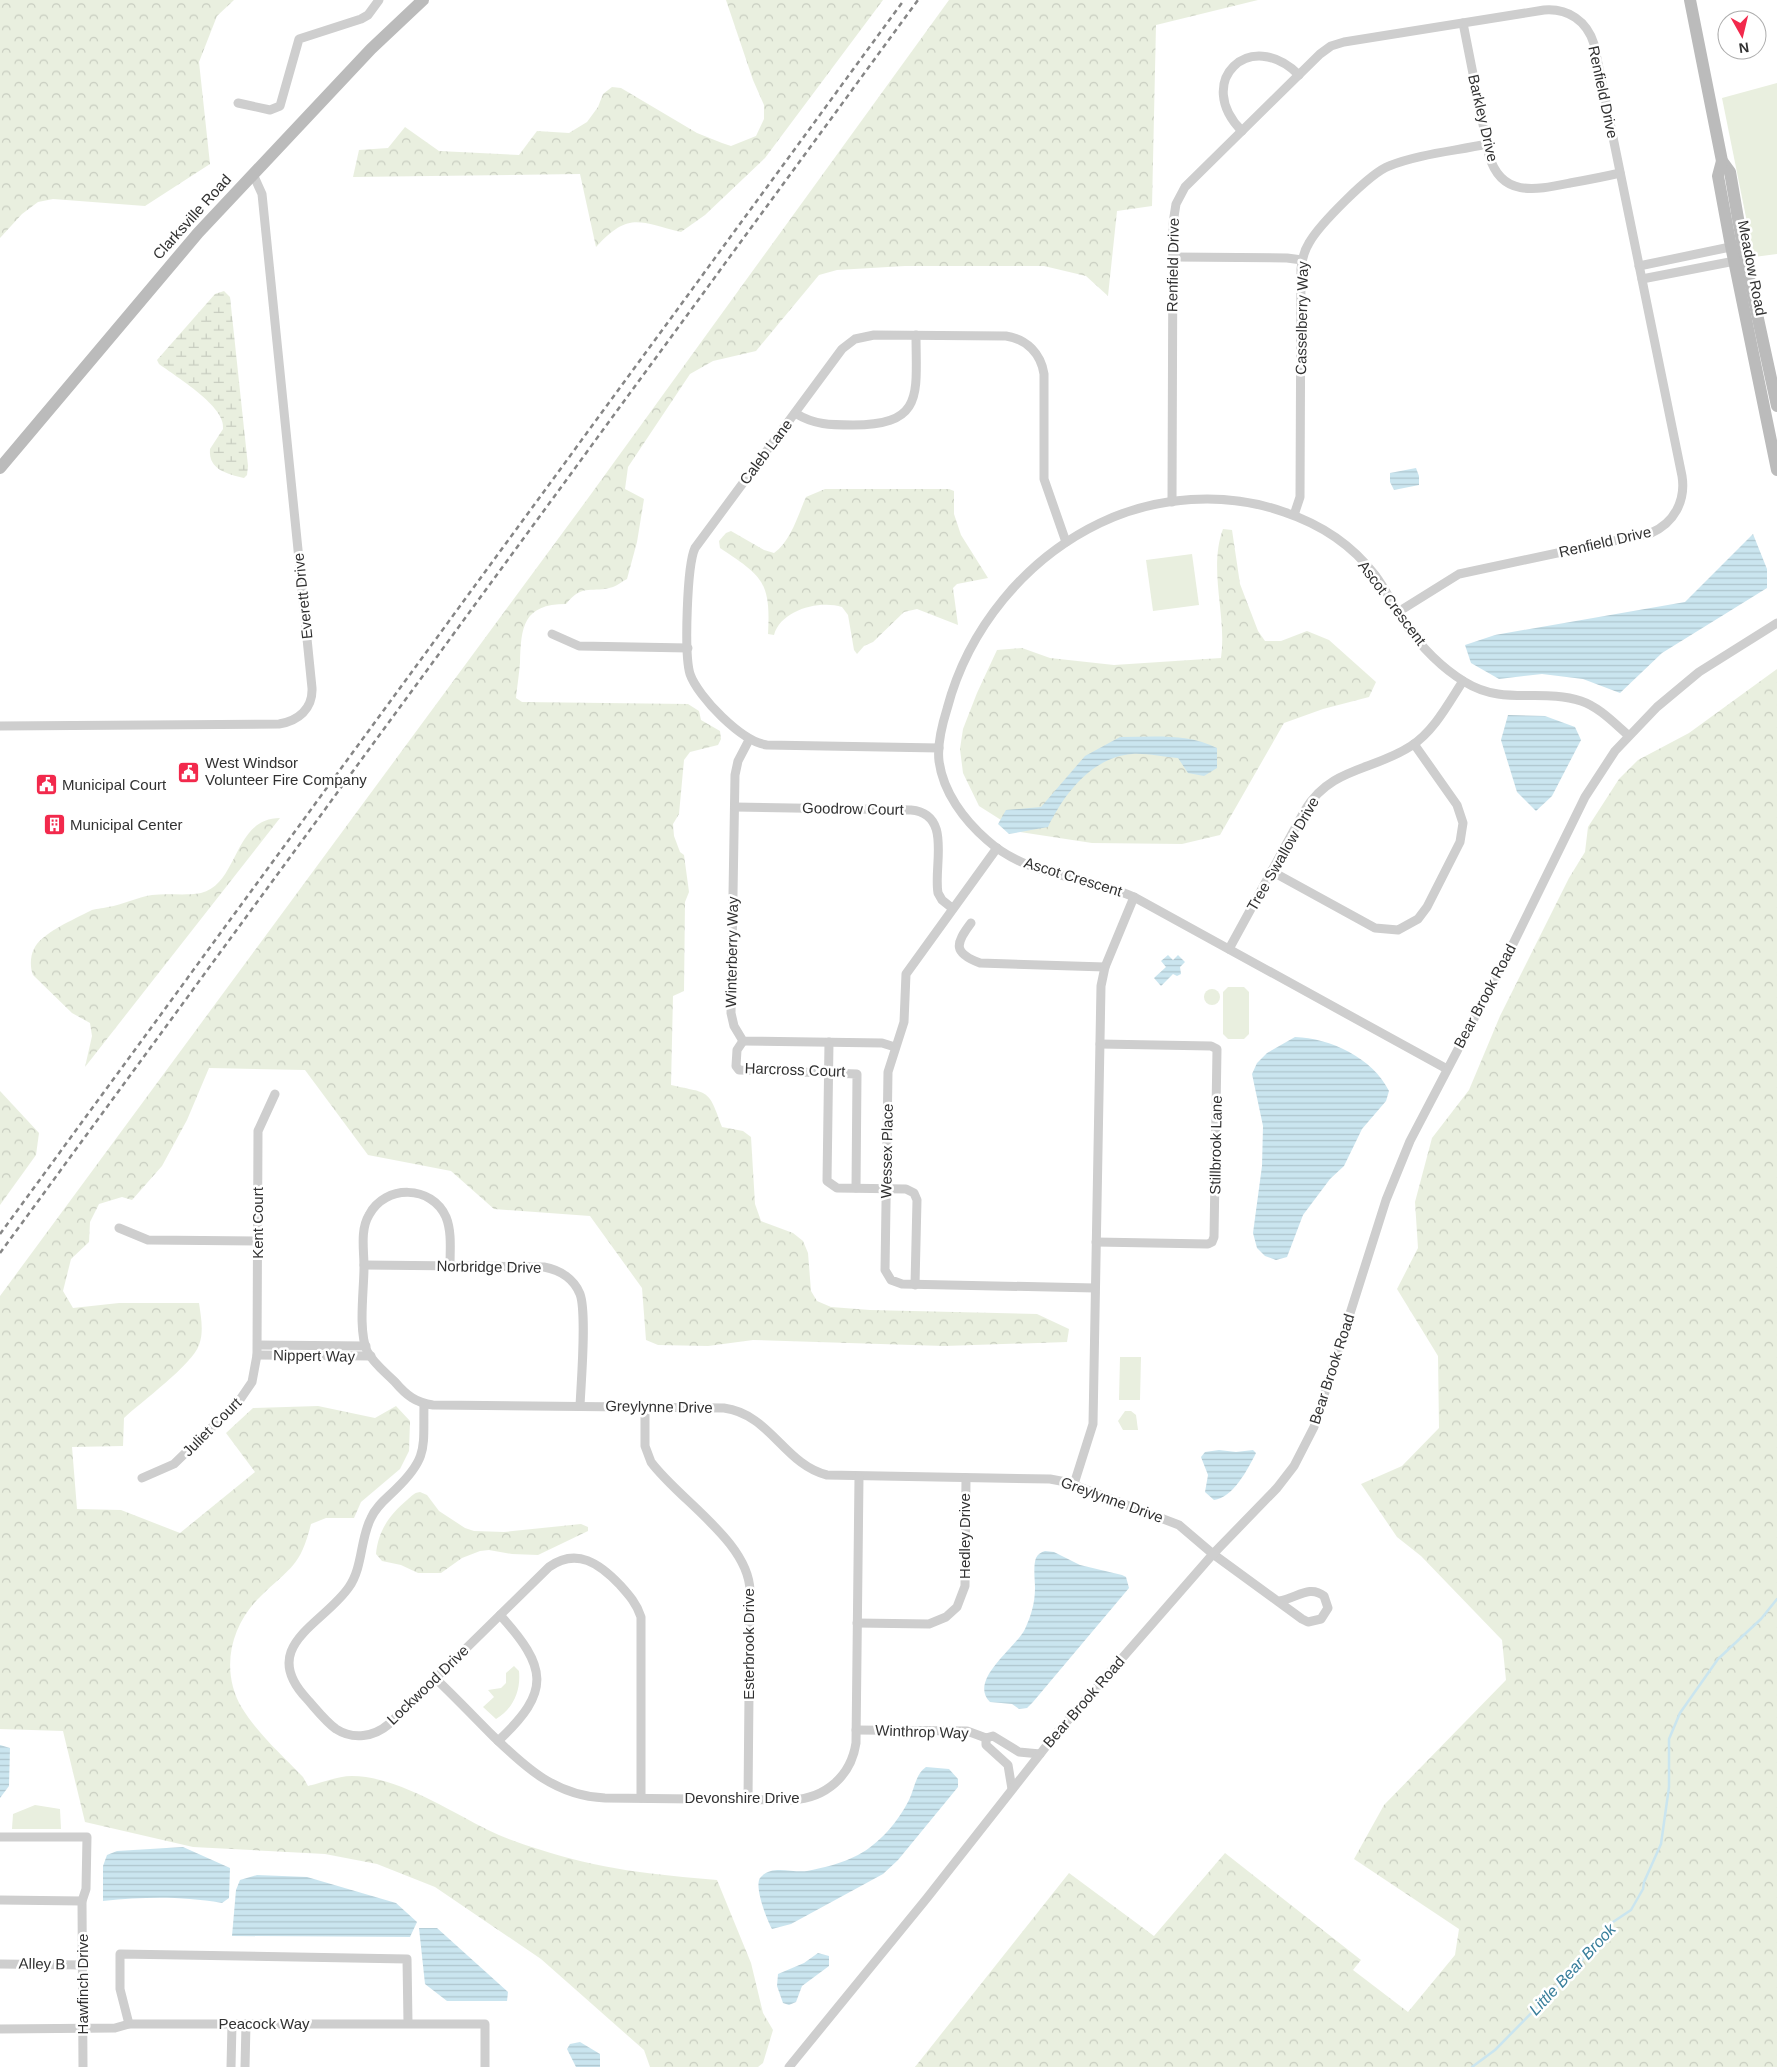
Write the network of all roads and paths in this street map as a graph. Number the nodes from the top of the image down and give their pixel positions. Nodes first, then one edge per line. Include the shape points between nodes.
1 (378, 0) edge
2 (423, 0) edge
3 (1690, 0) edge
4 (1462, 23) junction
5 (1299, 75) junction
6 (238, 103) dead end
7 (1242, 131) junction
8 (1487, 144) junction
9 (1620, 173) junction
10 (253, 174) junction
11 (1737, 246) junction
12 (1173, 257) junction
13 (1302, 260) junction
14 (1739, 260) junction
15 (1639, 266) junction
16 (1642, 279) junction
17 (916, 335) junction
18 (1777, 406) edge
19 (795, 413) junction
20 (0, 468) edge
21 (1777, 470) edge
22 (1172, 502) junction
23 (1294, 515) junction
24 (1066, 542) junction
25 (1398, 612) junction
26 (1777, 623) edge
27 (552, 634) dead end
28 (688, 648) junction
29 (1463, 681) junction
30 (0, 726) edge
31 (1628, 735) junction
32 (749, 740) junction
33 (1414, 744) junction
34 (939, 748) junction
35 (735, 807) junction
36 (997, 848) junction
37 (1271, 871) junction
38 (1134, 897) junction
39 (952, 908) junction
40 (970, 923) dead end
41 (1229, 948) junction
42 (1105, 967) junction
43 (743, 1041) junction
44 (829, 1042) junction
45 (1100, 1044) junction
46 (895, 1048) junction
47 (1447, 1070) junction
48 (828, 1072) junction
49 (275, 1094) dead end
50 (856, 1188) junction
51 (886, 1188) junction
52 (119, 1228) dead end
53 (258, 1241) junction
54 (1096, 1242) junction
55 (364, 1265) junction
56 (450, 1266) junction
57 (915, 1285) junction
58 (1095, 1288) junction
59 (258, 1345) junction
60 (366, 1346) junction
61 (258, 1355) junction
62 (371, 1356) junction
63 (424, 1404) junction
64 (580, 1406) junction
65 (645, 1407) junction
66 (859, 1477) junction
67 (142, 1478) dead end
68 (966, 1478) junction
69 (1074, 1484) junction
70 (1213, 1554) junction
71 (1279, 1601) junction
72 (500, 1615) junction
73 (857, 1623) junction
74 (435, 1678) junction
75 (856, 1730) junction
76 (986, 1738) junction
77 (498, 1741) junction
78 (1040, 1754) junction
79 (1012, 1789) junction
80 (642, 1798) junction
81 (748, 1799) junction
82 (0, 1837) edge
83 (0, 1900) edge
84 (82, 1901) junction
85 (0, 1964) edge
86 (84, 1965) junction
87 (408, 2023) junction
88 (129, 2024) junction
89 (232, 2024) junction
90 (246, 2024) junction
91 (0, 2029) edge
92 (83, 2029) junction
93 (83, 2067) edge
94 (231, 2067) edge
95 (245, 2067) edge
96 (485, 2067) edge
97 (789, 2067) edge

1 - 6 street via 368,15 361,19 299,39 280,106 270,110
2 - 10 street, Clarksville Road via 371,49
3 - 11 street, Meadow Road via 1722,161 1718,176
4 - 5 street, Renfield Drive via 1340,43 1324,51
4 - 8 street, Barkley Drive
4 - 9 street, Renfield Drive via 1552,10 1566,12 1579,20 1594,44
5 - 7 street, Renfield Drive
5 - 7 street via 1284,61 1269,56 1250,58 1233,68 1225,82 1223,101 1228,116
7 - 12 street, Renfield Drive via 1181,193 1174,215
8 - 9 street, Barkley Drive via 1497,172 1521,188 1540,189
8 - 13 street, Casselberry Way via 1395,164 1379,171 1316,234 1306,247
9 - 15 street, Renfield Drive
10 - 20 street, Clarksville Road via 198,233
10 - 30 street, Everett Drive via 261,188 269,256 312,688 310,703 297,719 280,724
11 - 14 street, Meadow Road
11 - 15 street
12 - 13 street
12 - 22 street, Renfield Drive
13 - 23 street, Casselberry Way via 1300,496
14 - 16 street
14 - 18 street, Meadow Road
14 - 21 street, Meadow Road
15 - 16 street, Renfield Drive
16 - 25 street, Renfield Drive via 1683,481 1682,498 1672,518 1643,536 1456,575
17 - 19 street, Caleb Lane via 868,335 849,343
17 - 19 street via 914,394 898,417 877,425 823,425
17 - 24 street, Caleb Lane via 1010,337 1023,342 1036,354 1042,364 1044,378 1045,482
19 - 28 street, Caleb Lane via 694,549 690,566
22 - 23 street, Ascot Crescent via 1233,500
22 - 24 street, Ascot Crescent via 1117,516
23 - 25 street, Ascot Crescent via 1329,533 1358,556 1376,576
24 - 34 street, Ascot Crescent via 1024,577 998,606 980,633 952,690
25 - 29 street, Ascot Crescent via 1426,649
26 - 31 street, Bear Brook Road via 1699,672
27 - 28 street via 579,646
28 - 32 street, Caleb Lane via 689,670 697,688
29 - 31 street, Ascot Crescent via 1503,696 1580,700 1597,709
29 - 33 street, Tree Swallow Drive via 1432,726
31 - 47 street, Bear Brook Road via 1585,797
32 - 34 street via 766,745
32 - 35 street, Winterberry Way via 736,768
33 - 37 street, Tree Swallow Drive via 1343,775 1323,788 1305,810
33 - 37 street via 1457,805 1463,823 1458,845 1418,919 1398,930 1376,928
34 - 36 street, Ascot Crescent via 941,769 949,794 976,830
35 - 39 street, Goodrow Court via 911,810 923,813 938,831 938,895
35 - 43 street, Winterberry Way via 731,1013
36 - 38 street, Ascot Crescent via 1040,871 1111,888
36 - 39 street, Wessex Place
37 - 41 street, Tree Swallow Drive
38 - 41 street, Ascot Crescent
38 - 42 street
39 - 46 street, Wessex Place via 906,972 904,1022
40 - 42 street via 959,938 958,947 978,963
41 - 47 street, Ascot Crescent
42 - 45 street via 1101,986
43 - 44 street
43 - 48 street, Harcross Court via 737,1052 736,1066 739,1070
44 - 46 street via 883,1044
44 - 48 street
45 - 54 street
45 - 54 street, Stillbrook Lane via 1211,1046 1217,1050 1214,1227 1213,1240 1208,1244
46 - 51 street, Wessex Place via 888,1072
47 - 70 street, Bear Brook Road via 1410,1141 1386,1200 1314,1427 1304,1448 1282,1482
48 - 50 street via 826,1179 833,1187
48 - 50 street, Harcross Court via 854,1072 858,1076
49 - 53 street, Kent Court via 259,1128
50 - 51 street
51 - 57 street, Wessex Place via 886,1272 895,1283
51 - 57 street via 910,1190 916,1197
52 - 53 street via 148,1240
53 - 59 street, Kent Court
54 - 58 street
55 - 56 street, Norbridge Drive
55 - 56 street, Greylynne Drive via 364,1228 371,1211 387,1197 408,1192 429,1198 444,1214 450,1231
55 - 60 street, Greylynne Drive via 363,1331
56 - 64 street, Norbridge Drive via 544,1267 559,1271 570,1280 579,1292 582,1306
57 - 58 street, Wessex Place
58 - 69 street via 1093,1426
59 - 60 street, Nippert Way
59 - 61 street, Kent Court
60 - 62 street, Greylynne Drive
61 - 62 street, Nippert Way
61 - 67 street, Juliet Court via 252,1382 239,1401 174,1464
62 - 63 street, Greylynne Drive via 404,1393
63 - 64 street, Greylynne Drive
63 - 74 street, Lockwood Drive via 423,1450 418,1465 374,1512 351,1585 298,1639 291,1652 289,1666 296,1687 323,1717 337,1730 355,1735 370,1734 383,1728
64 - 65 street, Greylynne Drive
65 - 66 street, Greylynne Drive via 724,1408 740,1412 762,1424 798,1461 812,1470 831,1476
65 - 81 street, Esterbrook Drive via 645,1446 650,1460 735,1550 748,1575
66 - 68 street, Greylynne Drive
66 - 73 street, Devonshire Drive
68 - 69 street, Greylynne Drive via 1050,1479
68 - 73 street, Hedley Drive via 965,1586 957,1607 946,1617 929,1624
69 - 70 street, Greylynne Drive via 1174,1522
70 - 71 street, Greylynne Drive
70 - 78 street, Bear Brook Road
71 - 71 street, Greylynne Drive via 1308,1622 1321,1619 1328,1608 1324,1596 1312,1590
72 - 74 street, Lockwood Drive
72 - 77 street via 529,1649 535,1665 536,1682 526,1713
72 - 80 street, Lockwood Drive via 549,1568 573,1558 601,1566 632,1598 640,1611 643,1626
73 - 75 street, Devonshire Drive
74 - 77 street, Devonshire Drive
75 - 76 street, Winthrop Way via 967,1731
75 - 81 street, Devonshire Drive via 850,1764 829,1789 803,1799
76 - 78 street, Winthrop Way via 993,1736 1019,1752
76 - 79 street, Winthrop Way via 986,1745 1008,1765
77 - 80 street, Devonshire Drive via 533,1773 559,1789 589,1797
78 - 79 street, Bear Brook Road
79 - 97 street, Bear Brook Road
80 - 81 street, Devonshire Drive
82 - 84 street, Hawfinch Drive via 87,1837 86,1889
83 - 84 street
84 - 86 street, Hawfinch Drive
85 - 86 street, Alley B
86 - 92 street, Hawfinch Drive
87 - 88 street via 407,1959 120,1954 120,1989
87 - 90 street, Peacock Way
87 - 96 street, Peacock Way via 485,2024
88 - 89 street, Peacock Way
88 - 92 street, Peacock Way
89 - 90 street, Peacock Way
89 - 94 street
90 - 95 street
91 - 92 street, Peacock Way
92 - 93 street, Hawfinch Drive

